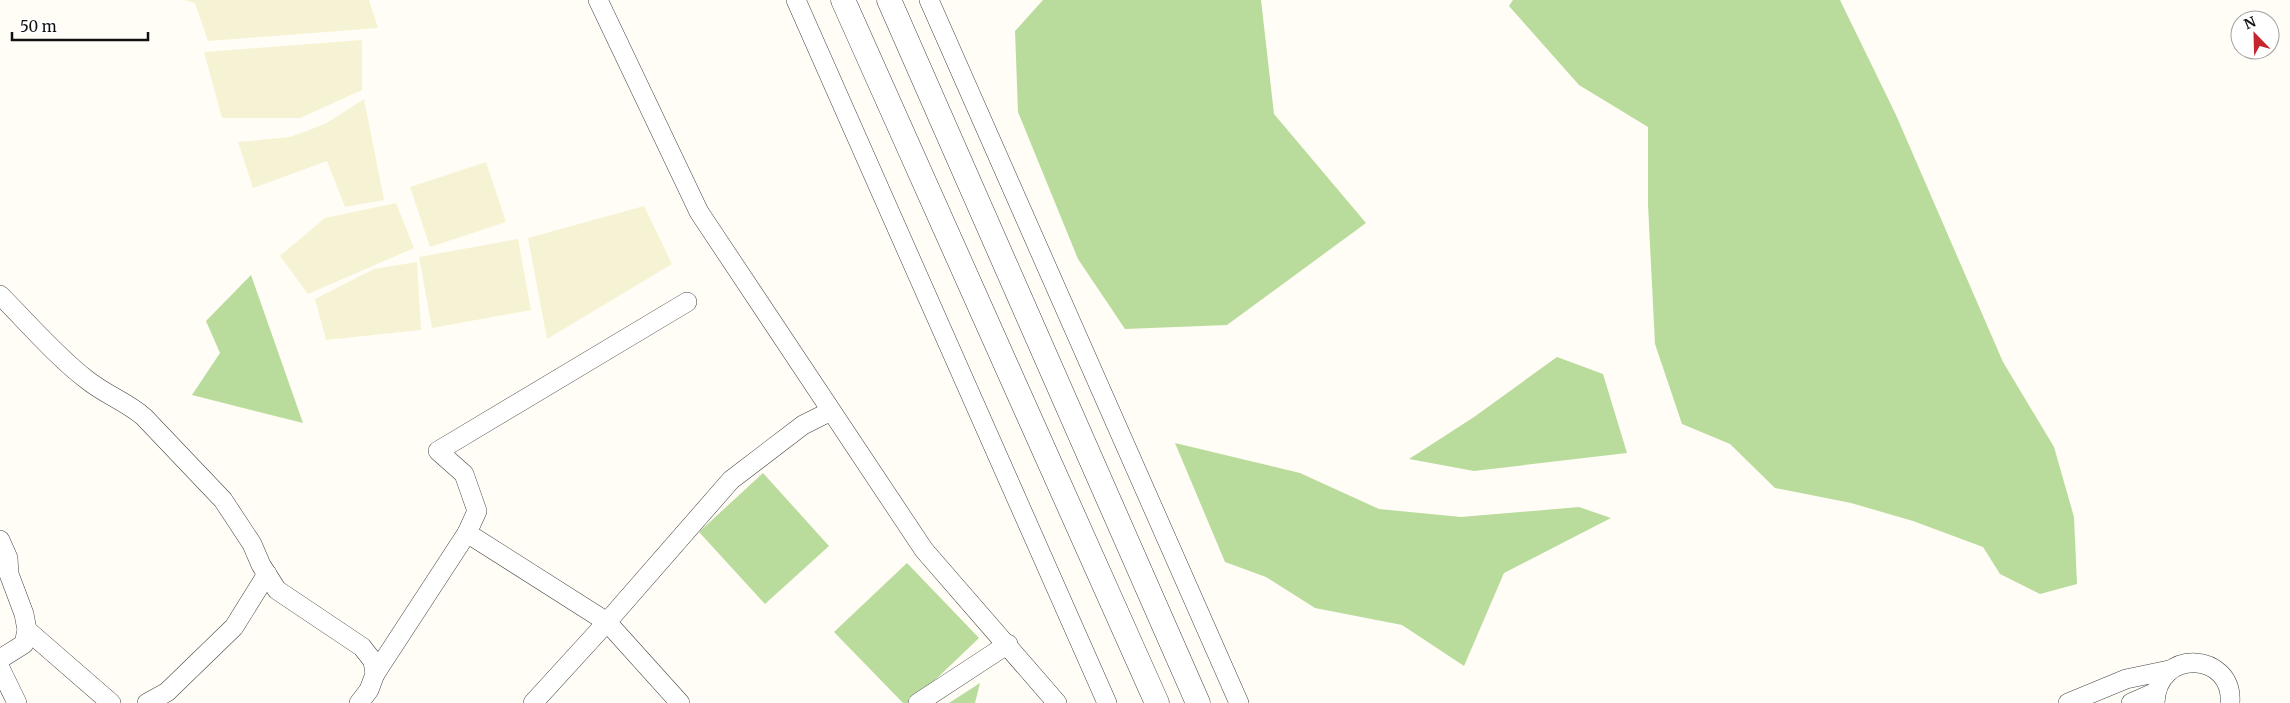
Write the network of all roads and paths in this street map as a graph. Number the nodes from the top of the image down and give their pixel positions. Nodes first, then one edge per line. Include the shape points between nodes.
1 (598, 0) edge
2 (796, 0) edge
3 (843, 0) edge
4 (889, 0) edge
5 (929, 0) edge
6 (0, 295) edge
7 (687, 302) dead end
8 (831, 411) junction
9 (467, 533) junction
10 (0, 540) edge
11 (266, 574) junction
12 (607, 622) junction
13 (27, 630) junction
14 (1008, 644) junction
15 (0, 659) edge
16 (0, 668) edge
17 (2169, 670) junction
18 (375, 674) junction
19 (2156, 698) edge
20 (17, 703) edge
21 (111, 703) edge
22 (147, 703) edge
23 (359, 703) edge
24 (533, 703) edge
25 (680, 703) edge
26 (918, 703) edge
27 (1057, 703) edge
28 (1107, 703) edge
29 (1157, 703) edge
30 (1198, 703) edge
31 (1240, 703) edge
32 (2068, 703) edge
33 (2131, 703) edge
34 (2230, 703) edge

1 - 8 street via 699,212
2 - 28 street
3 - 29 street
4 - 30 street
5 - 31 street
6 - 11 street via 84,378 144,417 202,477 223,500 252,544
7 - 9 street via 438,451 464,474 477,511
8 - 12 street via 803,425 731,480
8 - 14 street via 924,550
9 - 12 street
9 - 18 street
10 - 13 street
11 - 18 street via 277,590 362,647 373,661
11 - 22 street via 234,627 166,692
12 - 24 street
12 - 25 street
13 - 15 street via 24,644
13 - 21 street
14 - 26 street
14 - 27 street
16 - 20 street
17 - 19 street via 2160,680
17 - 32 street via 2126,678
17 - 34 street via 2192,662 2210,666 2224,678 2229,688
18 - 23 street
19 - 33 street

